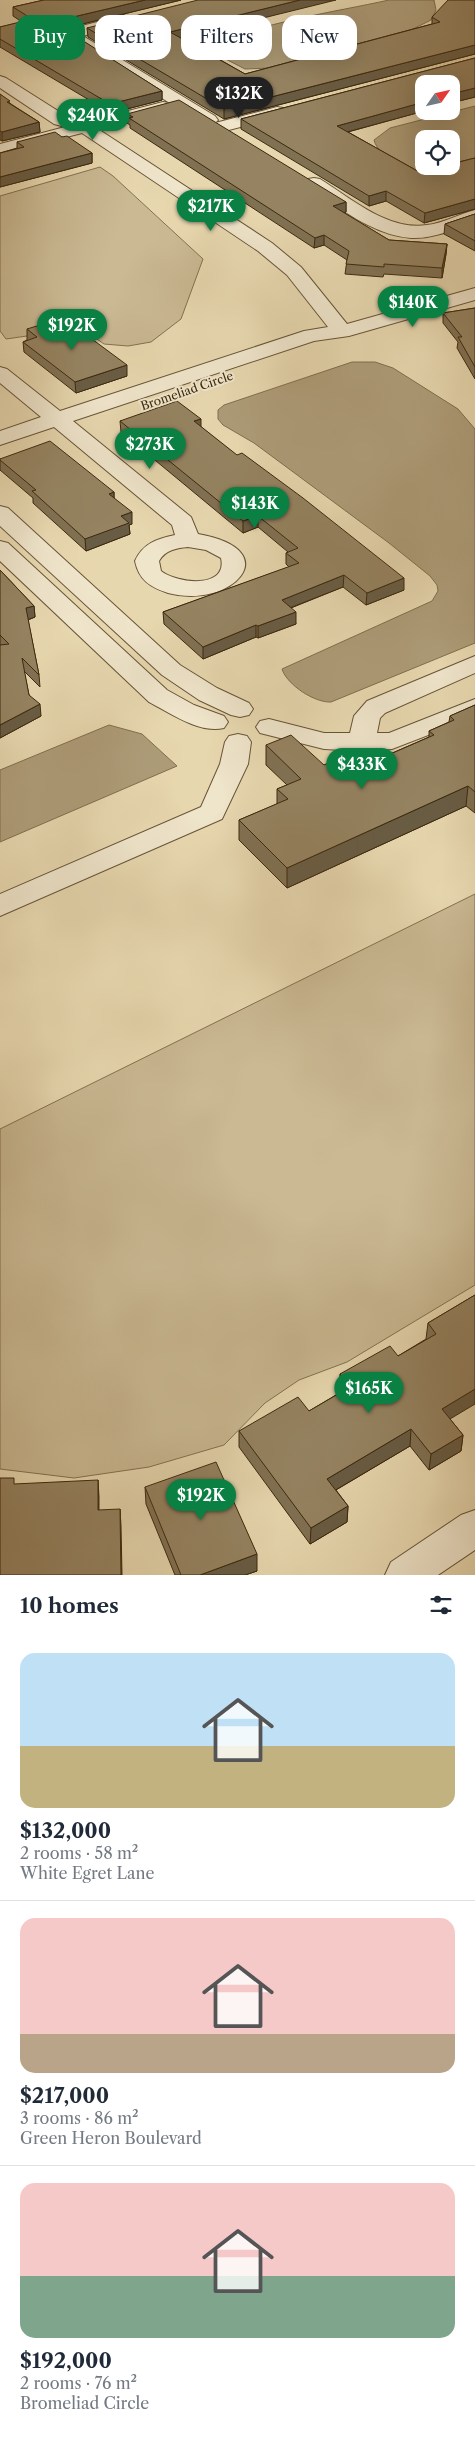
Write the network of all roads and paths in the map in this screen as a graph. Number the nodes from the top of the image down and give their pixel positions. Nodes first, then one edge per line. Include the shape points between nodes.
1 (95, 27) edge
2 (95, 51) edge
3 (110, 60) edge
4 (0, 65) edge
5 (0, 81) edge
6 (179, 103) junction
7 (295, 107) edge
8 (221, 126) junction
9 (84, 127) junction
10 (237, 137) edge
11 (0, 149) edge
12 (296, 172) edge
13 (475, 216) edge
14 (475, 294) edge
15 (342, 332) junction
16 (0, 373) edge
17 (62, 424) junction
18 (0, 438) edge
19 (0, 453) edge
20 (0, 513) edge
21 (188, 540) dead end
22 (0, 548) edge
23 (475, 664) edge
24 (475, 707) edge
25 (240, 709) junction
26 (215, 722) junction
27 (270, 727) junction
28 (238, 742) junction
29 (361, 743) junction
30 (0, 906) edge
31 (475, 1528) edge
32 (405, 1575) edge

1 - 2 street via 80,31 73,37
3 - 6 street
4 - 9 street via 77,114
5 - 9 street via 60,120
6 - 8 street
6 - 9 street
7 - 8 street
8 - 10 street
9 - 11 street
9 - 15 street via 265,247 294,271
12 - 13 street via 398,232 425,232
14 - 15 street, Bromeliad Circle
15 - 17 street, Bromeliad Circle via 328,344
16 - 17 street
17 - 18 street, Bromeliad Circle
17 - 19 street, Bromeliad Circle
17 - 21 street via 178,517 183,522
20 - 25 street via 171,670 208,694
22 - 26 street via 158,696
23 - 29 street via 376,707 367,716
24 - 29 street via 392,741
25 - 26 street via 224,713
25 - 27 street via 265,716
26 - 28 street via 217,733 229,741
27 - 28 street via 255,741
27 - 29 street via 324,741
28 - 30 street via 234,764 212,813
31 - 32 street

